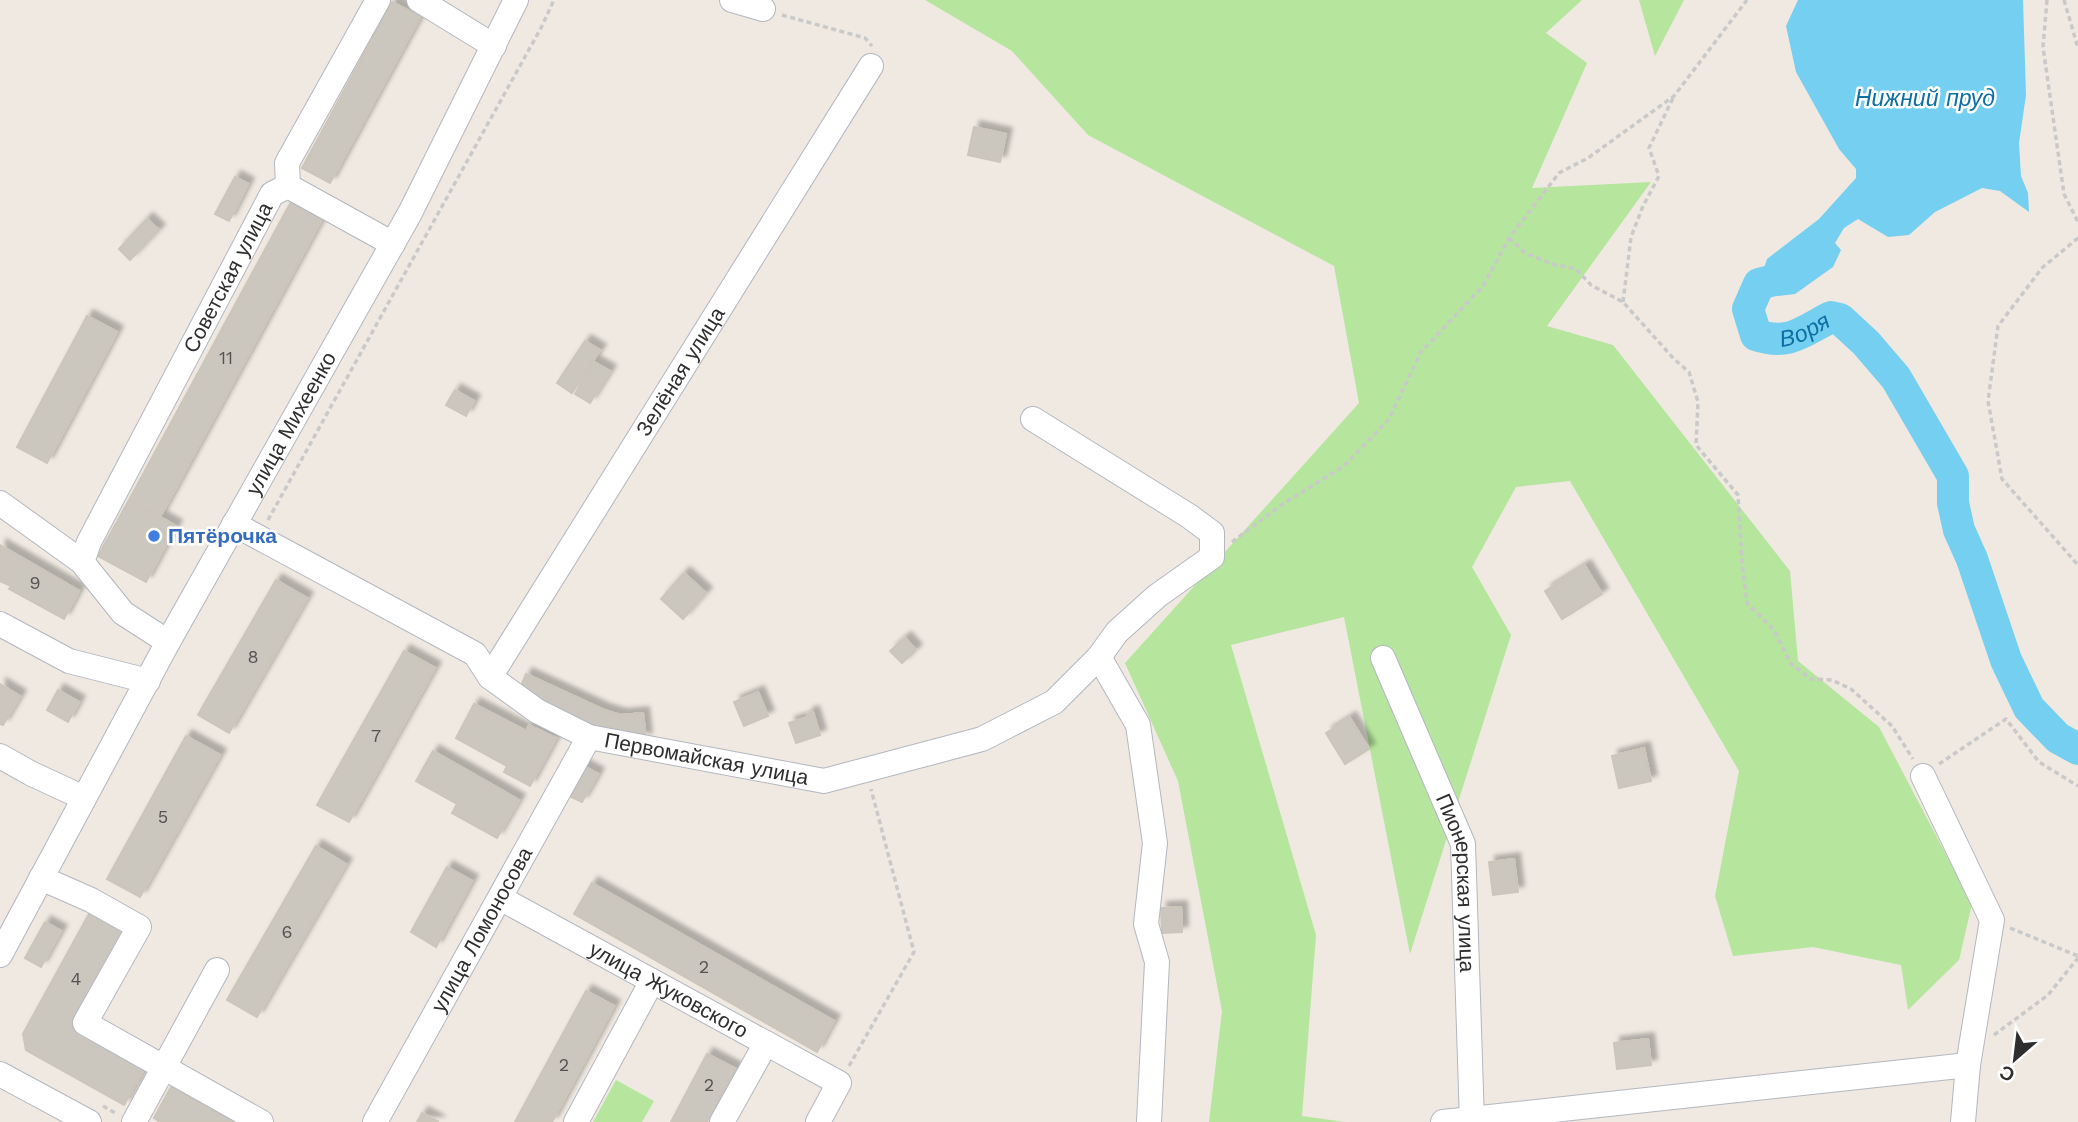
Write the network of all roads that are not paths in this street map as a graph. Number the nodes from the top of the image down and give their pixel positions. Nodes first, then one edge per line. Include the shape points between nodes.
1 (378, 0) edge
2 (419, 0) edge
3 (516, 0) edge
4 (732, 0) edge
5 (763, 9) road end
6 (494, 46) junction
7 (871, 66) road end
8 (288, 186) junction
9 (393, 244) junction
10 (1033, 419) dead end
11 (0, 503) edge
12 (234, 524) junction
13 (82, 562) junction
14 (0, 624) edge
15 (168, 642) junction
16 (1099, 657) junction
17 (1383, 658) dead end
18 (490, 677) junction
19 (148, 681) junction
20 (589, 737) junction
21 (0, 756) edge
22 (1923, 776) road end
23 (84, 798) junction
24 (41, 878) junction
25 (500, 898) junction
26 (0, 956) edge
27 (217, 970) dead end
28 (652, 981) junction
29 (766, 1043) junction
30 (1968, 1065) junction
31 (163, 1068) junction
32 (0, 1074) edge
33 (62, 1116) edge
34 (1472, 1120) edge
35 (89, 1122) edge
36 (134, 1122) edge
37 (261, 1122) edge
38 (375, 1122) edge
39 (576, 1122) edge
40 (722, 1122) edge
41 (818, 1122) edge
42 (1149, 1122) edge
43 (1443, 1122) edge
44 (1963, 1122) edge

1 - 8 street, Советская улица via 287,163
2 - 6 street
3 - 6 street, улица Михеенко
4 - 5 street
6 - 9 street, улица Михеенко
7 - 18 street, Зелёная улица
8 - 9 street
8 - 13 street, Советская улица via 272,194
9 - 12 street, улица Михеенко
10 - 16 street, Первомайская улица via 1212,533 1212,557 1157,596 1117,632
11 - 13 street
12 - 15 street, улица Михеенко
12 - 18 street, Первомайская улица via 475,654
13 - 15 street via 123,613
14 - 19 street via 69,662
15 - 19 street, улица Михеенко
16 - 20 street, Первомайская улица via 1054,702 982,739 824,781
16 - 42 street via 1138,725 1155,843 1146,924 1157,962
17 - 34 street, Пионерская улица via 1463,844
18 - 20 street, Первомайская улица via 537,711
19 - 23 street, улица Михеенко
20 - 25 street, улица Ломоносова
21 - 23 street
22 - 30 street via 1992,920
23 - 24 street, улица Михеенко
24 - 26 street, улица Михеенко
24 - 31 street via 139,927 85,1023
25 - 28 street, улица Жуковского
25 - 38 street, улица Ломоносова
27 - 31 street
28 - 29 street, улица Жуковского
28 - 39 street
29 - 40 street
29 - 41 street, улица Жуковского via 839,1083
30 - 34 street
30 - 44 street
31 - 36 street
31 - 37 street
32 - 33 street
33 - 35 street
34 - 43 street

